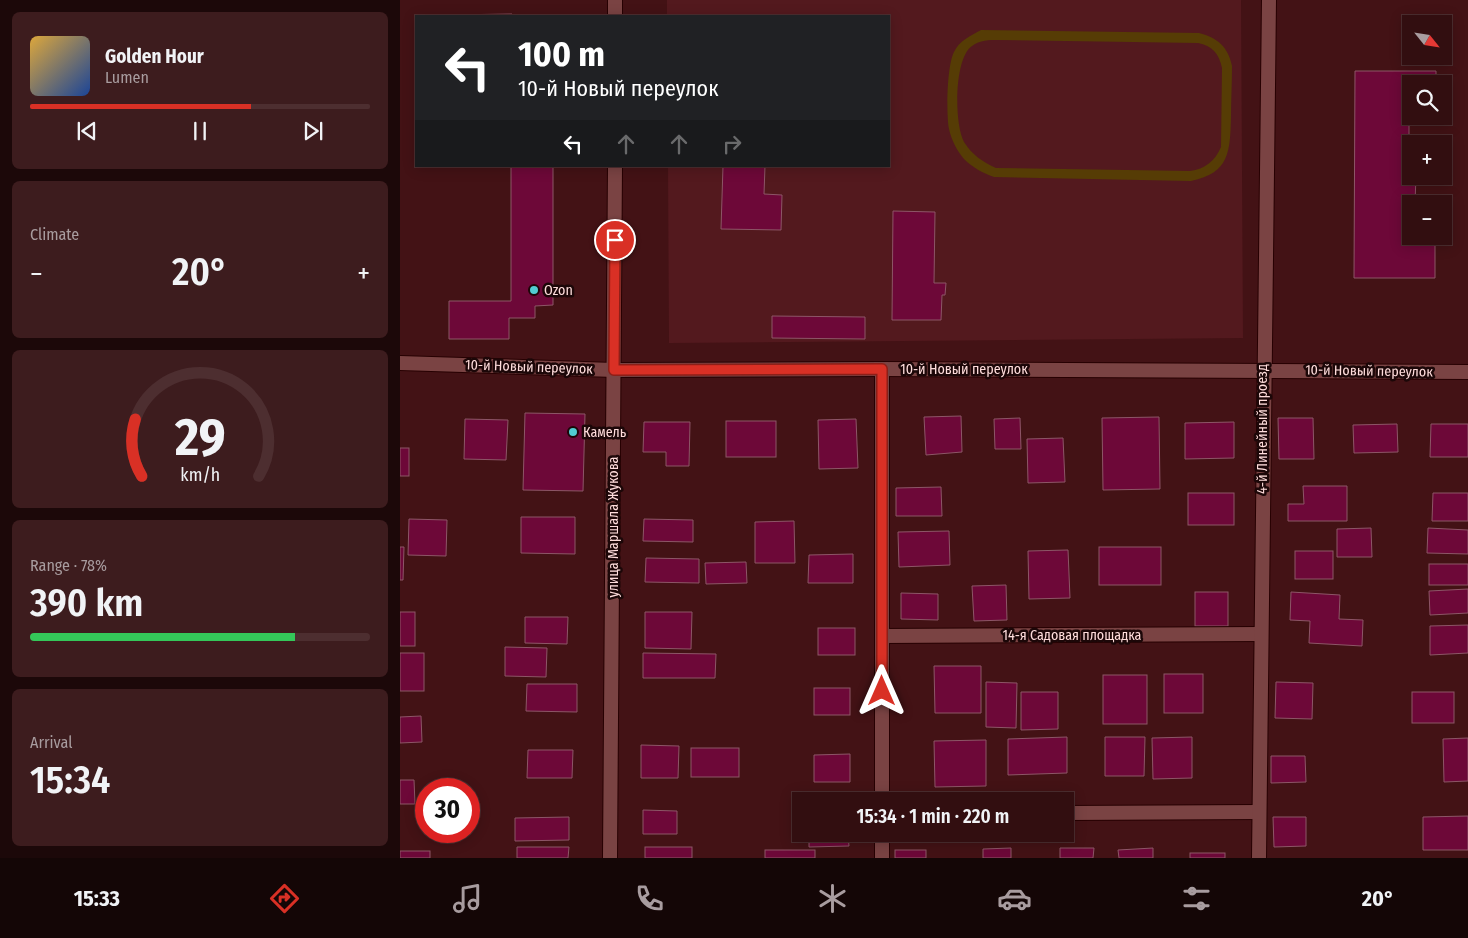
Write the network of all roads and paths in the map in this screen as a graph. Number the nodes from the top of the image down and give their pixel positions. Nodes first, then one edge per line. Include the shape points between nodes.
1 (616, 0) edge
2 (1269, 0) edge
3 (615, 15) edge
4 (615, 167) edge
5 (400, 363) edge
6 (882, 369) junction
7 (614, 370) junction
8 (1263, 370) junction
9 (1468, 372) edge
10 (1261, 634) junction
11 (882, 636) junction
12 (882, 792) edge
13 (1259, 812) junction
14 (1074, 813) edge
15 (882, 842) edge
16 (610, 858) edge
17 (882, 858) edge
18 (1259, 858) edge

1 - 3 street
2 - 8 street, 4-й Линейный проезд
4 - 7 street, улица Маршала Жукова
5 - 7 street, 10-й Новый переулок
6 - 7 street, 10-й Новый переулок
6 - 8 street, 10-й Новый переулок
6 - 11 street
7 - 16 street, улица Маршала Жукова
8 - 9 street, 10-й Новый переулок
8 - 10 street, 4-й Линейный проезд
10 - 11 street, 14-я Садовая площадка
10 - 13 street, 4-й Линейный проезд
11 - 12 street
13 - 14 street
13 - 18 street, 4-й Линейный проезд
15 - 17 street

